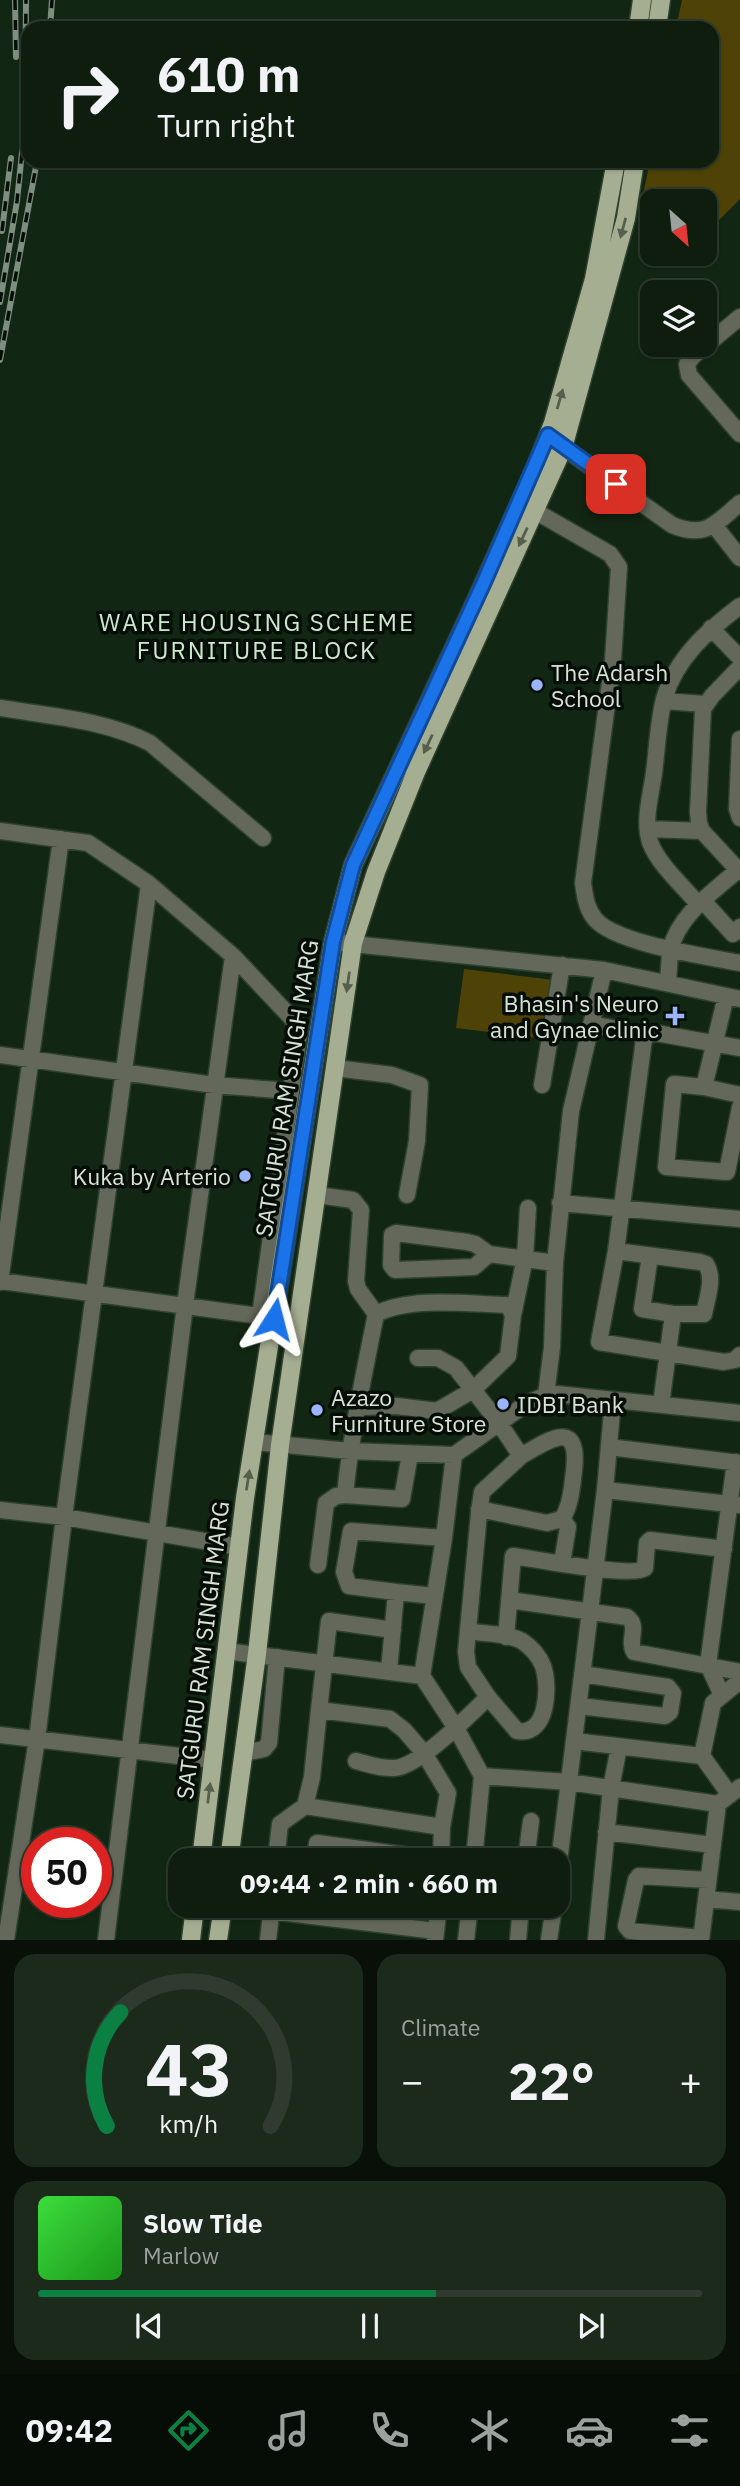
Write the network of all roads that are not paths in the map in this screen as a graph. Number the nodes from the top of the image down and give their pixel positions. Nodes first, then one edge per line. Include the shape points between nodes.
1 (642, 0) edge
2 (661, 0) edge
3 (639, 21) edge
4 (658, 21) edge
5 (615, 168) edge
6 (634, 168) edge
7 (740, 317) edge
8 (740, 434) edge
9 (548, 435) junction
10 (563, 448) junction
11 (740, 503) edge
12 (535, 511) junction
13 (714, 525) junction
14 (740, 558) edge
15 (740, 606) edge
16 (711, 628) junction
17 (740, 658) edge
18 (740, 667) edge
19 (664, 701) junction
20 (705, 704) junction
21 (0, 708) edge
22 (740, 739) edge
23 (740, 818) edge
24 (648, 829) junction
25 (0, 831) edge
26 (702, 831) junction
27 (263, 838) dead end
28 (61, 839) junction
29 (739, 870) edge
30 (149, 884) junction
31 (701, 903) junction
32 (740, 928) edge
33 (333, 942) junction
34 (353, 943) junction
35 (671, 948) junction
36 (233, 956) junction
37 (740, 964) edge
38 (562, 965) junction
39 (604, 970) junction
40 (667, 982) junction
41 (733, 997) edge
42 (591, 1024) junction
43 (648, 1035) junction
44 (715, 1042) junction
45 (740, 1048) edge
46 (0, 1055) edge
47 (31, 1059) junction
48 (335, 1068) junction
49 (124, 1071) junction
50 (214, 1085) junction
51 (542, 1085) dead end
52 (704, 1087) junction
53 (290, 1091) junction
54 (740, 1096) edge
55 (740, 1107) edge
56 (317, 1195) junction
57 (407, 1195) dead end
58 (560, 1203) junction
59 (622, 1207) junction
60 (528, 1208) dead end
61 (740, 1219) edge
62 (616, 1251) junction
63 (489, 1254) junction
64 (650, 1256) junction
65 (525, 1258) junction
66 (555, 1263) junction
67 (0, 1282) edge
68 (93, 1295) junction
69 (186, 1306) junction
70 (376, 1314) junction
71 (673, 1314) junction
72 (513, 1315) junction
73 (267, 1317) junction
74 (668, 1354) junction
75 (740, 1355) edge
76 (418, 1358) dead end
77 (473, 1390) junction
78 (546, 1395) junction
79 (613, 1400) junction
80 (662, 1405) junction
81 (358, 1407) junction
82 (740, 1413) edge
83 (499, 1423) junction
84 (254, 1441) junction
85 (280, 1445) junction
86 (609, 1447) junction
87 (350, 1451) junction
88 (410, 1454) junction
89 (454, 1455) junction
90 (521, 1457) junction
91 (738, 1463) edge
92 (605, 1490) junction
93 (345, 1494) junction
94 (735, 1505) edge
95 (479, 1509) junction
96 (0, 1510) edge
97 (64, 1517) junction
98 (562, 1519) junction
99 (158, 1533) junction
100 (444, 1538) junction
101 (239, 1547) junction
102 (724, 1549) junction
103 (562, 1563) junction
104 (318, 1565) dead end
105 (722, 1566) junction
106 (595, 1569) junction
107 (740, 1569) edge
108 (397, 1592) junction
109 (434, 1596) junction
110 (510, 1602) junction
111 (590, 1611) junction
112 (393, 1630) junction
113 (468, 1631) junction
114 (506, 1637) junction
115 (226, 1651) junction
116 (257, 1654) junction
117 (277, 1657) junction
118 (325, 1662) junction
119 (708, 1665) junction
120 (389, 1671) junction
121 (740, 1672) edge
122 (582, 1674) junction
123 (422, 1676) junction
124 (740, 1681) edge
125 (722, 1695) junction
126 (488, 1697) junction
127 (579, 1706) junction
128 (319, 1710) junction
129 (456, 1728) junction
130 (0, 1735) edge
131 (37, 1739) junction
132 (574, 1741) junction
133 (619, 1747) junction
134 (130, 1752) junction
135 (244, 1753) junction
136 (424, 1753) junction
137 (702, 1756) junction
138 (213, 1760) junction
139 (356, 1761) dead end
140 (482, 1776) junction
141 (569, 1782) junction
142 (611, 1788) junction
143 (729, 1795) edge
144 (304, 1806) junction
145 (531, 1821) dead end
146 (442, 1827) junction
147 (606, 1832) junction
148 (713, 1845) junction
149 (202, 1848) edge
150 (231, 1848) edge
151 (277, 1848) edge
152 (316, 1848) edge
153 (353, 1848) edge
154 (441, 1848) edge
155 (475, 1848) edge
156 (528, 1848) edge
157 (561, 1848) edge
158 (708, 1880) junction
159 (706, 1899) junction
160 (740, 1902) edge
161 (194, 1918) edge
162 (221, 1918) edge
163 (270, 1918) edge
164 (330, 1918) edge
165 (438, 1918) edge
166 (469, 1918) edge
167 (521, 1918) edge
168 (552, 1918) edge
169 (436, 1936) edge
170 (701, 1939) edge
171 (6, 1940) edge
172 (106, 1940) edge
173 (191, 1940) edge
174 (218, 1940) edge
175 (268, 1940) edge
176 (467, 1940) edge
177 (518, 1940) edge
178 (549, 1940) edge
179 (596, 1940) edge

1 - 3 main road
2 - 4 main road
9 -> 5 main road, SATGURU RAM SINGH MARG via 594,279
6 -> 10 main road, SATGURU RAM SINGH MARG via 626,218
7 - 8 street via 687,364 689,375
9 - 10 street
9 - 33 main road, SATGURU RAM SINGH MARG via 353,865
10 - 12 main road, SATGURU RAM SINGH MARG
10 - 13 street via 672,525 691,532
11 - 13 street
12 -> 34 main road, SATGURU RAM SINGH MARG via 416,772
12 - 35 street via 610,554 619,567 612,660 583,883 587,907 613,933
13 - 14 street
15 - 16 street
16 - 17 street
16 - 19 street via 682,662
18 - 20 street
19 - 20 street
19 - 24 street
20 - 26 street via 698,812
21 - 27 street via 132,734 150,743
22 - 23 street
24 - 26 street
24 - 31 street via 657,855
25 - 28 street
26 - 29 street
28 - 30 street via 88,843
28 - 47 street
29 - 31 street
30 - 36 street
30 - 49 street
31 - 32 street via 733,934
31 - 35 street via 680,927
33 - 34 street
33 - 73 main road, SATGURU RAM SINGH MARG
34 - 38 street
34 -> 48 main road, SATGURU RAM SINGH MARG
35 - 37 street
35 - 40 street
36 - 50 street
36 - 53 street via 300,1025
38 - 39 street
38 - 51 street
39 - 40 street
39 - 42 street
40 - 41 street
41 - 44 street
42 - 43 street
42 - 58 street via 571,1111
43 - 44 street
43 - 59 street
44 - 45 street
44 - 52 street
46 - 47 street
47 - 49 street
47 - 67 street
48 - 56 main road, SATGURU RAM SINGH MARG
48 - 57 street via 392,1075 420,1085 417,1141
49 - 50 street
49 - 68 street
50 - 53 street
50 - 69 street
52 - 54 street
52 - 55 street via 674,1084 666,1167 727,1172
53 - 73 street
56 - 70 street via 353,1200 361,1210 356,1281
56 - 85 main road, SATGURU RAM SINGH MARG
58 - 59 street
58 - 66 street
59 - 61 street
59 - 62 street
60 - 65 street
62 - 64 street
62 - 74 street via 599,1342
63 - 63 street via 467,1242 392,1236 391,1265 395,1270 474,1267
63 - 65 street
64 - 71 street via 642,1309
64 - 71 street via 700,1262 709,1268 704,1314
65 - 66 street
65 - 72 street
66 - 78 street
67 - 68 street
68 - 69 street
68 - 97 street
69 - 73 street
69 - 99 street
70 - 72 street via 400,1306 447,1304 508,1305
70 - 81 street
71 - 74 street
72 - 77 street via 506,1360
73 - 84 main road, SATGURU RAM SINGH MARG
74 - 75 street via 724,1362
74 - 80 street
76 - 77 street via 449,1362
77 - 81 street via 438,1411
77 - 83 street
78 - 79 street
78 - 83 street
79 - 80 street
79 - 86 street
80 - 82 street
81 - 87 street
83 - 89 street
83 - 90 street
84 - 85 street
101 -> 84 main road, SATGURU RAM SINGH MARG
85 - 87 street
85 - 116 main road, SATGURU RAM SINGH MARG
86 - 91 street
86 - 92 street
87 - 88 street
87 - 93 street
88 - 89 street
88 - 93 street via 402,1499
89 - 100 street
90 - 95 street via 482,1492
90 - 98 street via 556,1438 572,1441 573,1479
91 - 94 street
92 - 94 street
92 - 106 street
93 - 104 street via 326,1503
94 - 102 street
95 - 98 street via 547,1523
95 - 113 street
96 - 97 street
97 - 99 street
97 - 131 street
98 - 103 street via 568,1527
99 - 101 street
99 - 134 street
100 - 108 street via 351,1531 344,1572 349,1586
100 - 109 street
101 - 115 main road, SATGURU RAM SINGH MARG
102 - 105 street
102 - 106 street via 650,1540 642,1571
103 - 106 street
103 - 110 street via 513,1556
105 - 107 street
105 - 119 street
106 - 111 street
108 - 109 street
108 - 112 street
109 - 123 street
110 - 111 street
110 - 114 street
111 - 119 street via 630,1619 634,1653
111 - 122 street
112 - 118 street via 329,1620
112 - 120 street
113 - 114 street
113 - 126 street via 468,1667
114 - 126 street via 527,1645 544,1667 546,1687 539,1723 517,1731
115 - 116 street
115 - 138 main road, SATGURU RAM SINGH MARG
116 - 117 street
116 - 135 main road, SATGURU RAM SINGH MARG
117 - 118 street
117 - 135 street via 269,1743 264,1749
118 - 120 street
118 - 128 street
119 - 121 street
119 - 125 street
120 - 123 street
122 - 127 street
122 - 127 street via 668,1687 673,1693 665,1716
123 - 129 street
124 - 125 street
125 - 137 street via 713,1703
126 - 129 street
127 - 132 street
128 - 136 street via 390,1719
128 - 144 street via 313,1777
129 - 136 street
129 - 140 street
130 - 131 street
131 - 134 street
131 - 171 street
132 - 133 street
132 - 141 street
133 - 137 street
133 - 142 street
134 - 138 street
134 - 172 street
135 - 150 main road, SATGURU RAM SINGH MARG
136 - 139 street via 394,1768
136 - 146 street via 448,1793
137 - 143 street
149 -> 138 main road, SATGURU RAM SINGH MARG
140 - 141 street
140 - 155 street
141 - 142 street
141 - 157 street
142 - 143 street
142 - 147 street
143 - 148 street
144 - 146 street
144 - 151 street via 280,1824
145 - 156 street
146 - 154 street
147 - 148 street
147 - 179 street
148 - 158 street
152 - 153 street via 317,1843
158 - 159 street
158 - 170 street via 639,1876 626,1926 630,1931
159 - 160 street
159 - 170 street
161 - 173 main road
162 - 174 main road
163 - 175 street
164 - 169 street
165 - 169 street
166 - 176 street
167 - 177 street
168 - 178 street

